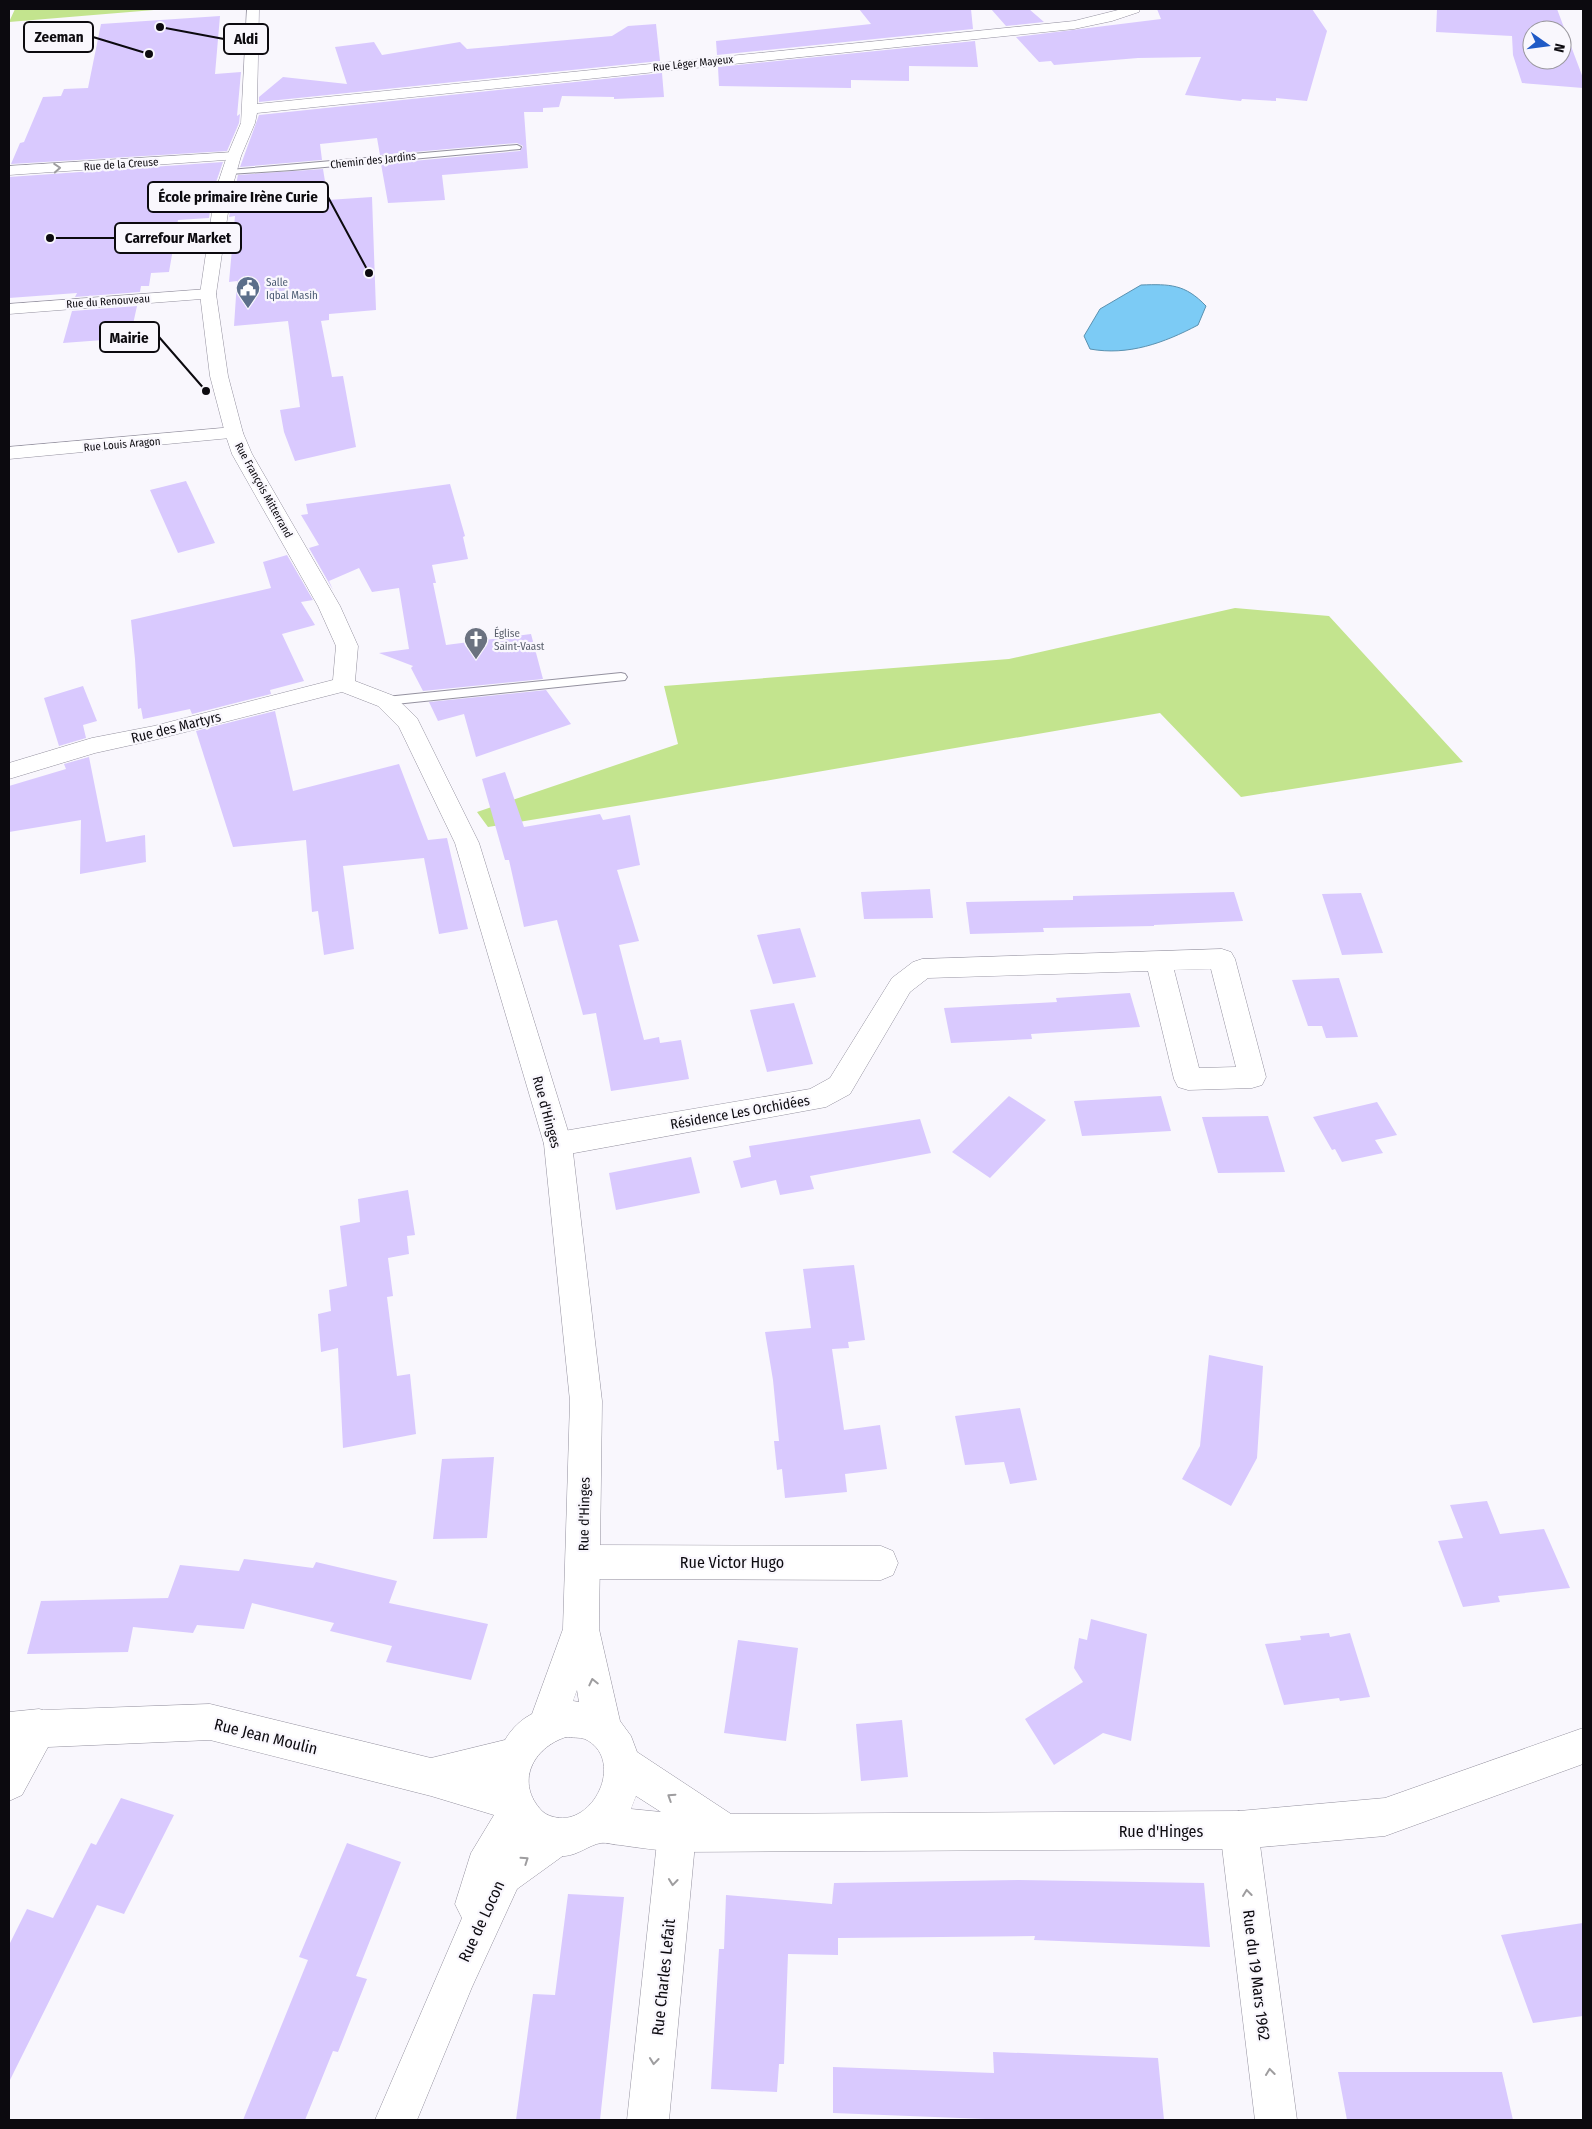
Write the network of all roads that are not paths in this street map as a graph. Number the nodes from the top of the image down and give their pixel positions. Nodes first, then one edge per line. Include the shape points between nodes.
1 (254, 9) edge
2 (1134, 9) edge
3 (250, 110) junction
4 (517, 147) dead end
5 (231, 164) junction
6 (9, 171) edge
7 (208, 294) junction
8 (9, 309) edge
9 (234, 434) junction
10 (9, 453) edge
11 (621, 677) dead end
12 (344, 685) junction
13 (386, 701) junction
14 (9, 771) edge
15 (1159, 961) junction
16 (558, 1144) junction
17 (583, 1562) junction
18 (881, 1563) dead end
19 (581, 1630) junction
20 (546, 1725) junction
21 (24, 1729) edge
22 (604, 1730) junction
23 (1583, 1746) edge
24 (517, 1756) junction
25 (623, 1765) junction
26 (431, 1777) junction
27 (9, 1782) edge
28 (515, 1807) junction
29 (598, 1824) junction
30 (1239, 1830) junction
31 (678, 1833) junction
32 (726, 1833) junction
33 (558, 1838) junction
34 (457, 1974) junction
35 (396, 2120) edge
36 (648, 2120) edge
37 (1276, 2120) edge

1 - 3 street, Rue François Mitterrand
2 - 3 street, Rue Léger Mayeux via 1074,26
3 - 5 street, Rue François Mitterrand
4 - 5 lane, Chemin des Jardins via 292,168
6 -> 5 street, Rue de la Creuse
5 - 7 street, Rue François Mitterrand via 218,212
7 - 8 street, Rue du Renouveau
7 - 9 street, Rue François Mitterrand via 219,376
9 - 10 street, Rue Louis Aragon
9 - 12 street, Rue François Mitterrand via 242,454 329,606 347,646
11 - 13 lane
12 - 13 street, Rue d'Hinges
12 - 14 street, Rue des Martyrs via 92,746
13 - 16 street, Rue d'Hinges via 409,723 467,843
15 - 15 street, Résidence Les Orchidées via 1222,959 1252,1077 1188,1079
15 - 16 street, Résidence Les Orchidées via 922,969 902,985 840,1086 816,1099
16 - 17 street, Rue d'Hinges via 586,1401
17 - 18 street, Rue Victor Hugo
17 - 19 street, Rue d'Hinges
19 - 20 street, Rue d'Hinges
22 -> 19 street, Rue d'Hinges
20 - 22 street via 566,1719 586,1721
20 - 24 street via 529,1738
21 - 26 street, Rue Jean Moulin via 210,1722
21 - 27 street, Rue Jean Moulin
22 - 25 street via 616,1745
23 - 30 street, Rue d'Hinges via 1385,1817
24 - 26 street, Rue Jean Moulin
24 - 28 street via 511,1779
25 - 29 street via 622,1786 613,1807
32 -> 25 street
26 - 28 street, Rue Jean Moulin
28 - 33 street via 534,1830
28 - 34 street, Rue de Locon via 485,1866
29 - 31 street, Rue d'Hinges
29 - 33 street via 579,1835
30 - 32 street, Rue d'Hinges
37 -> 30 street, Rue du 19 Mars 1962
31 - 32 street, Rue d'Hinges
31 -> 36 street, Rue Charles Lefait
34 -> 33 street, Rue de Locon via 503,1875
34 - 35 street, Rue de Locon

